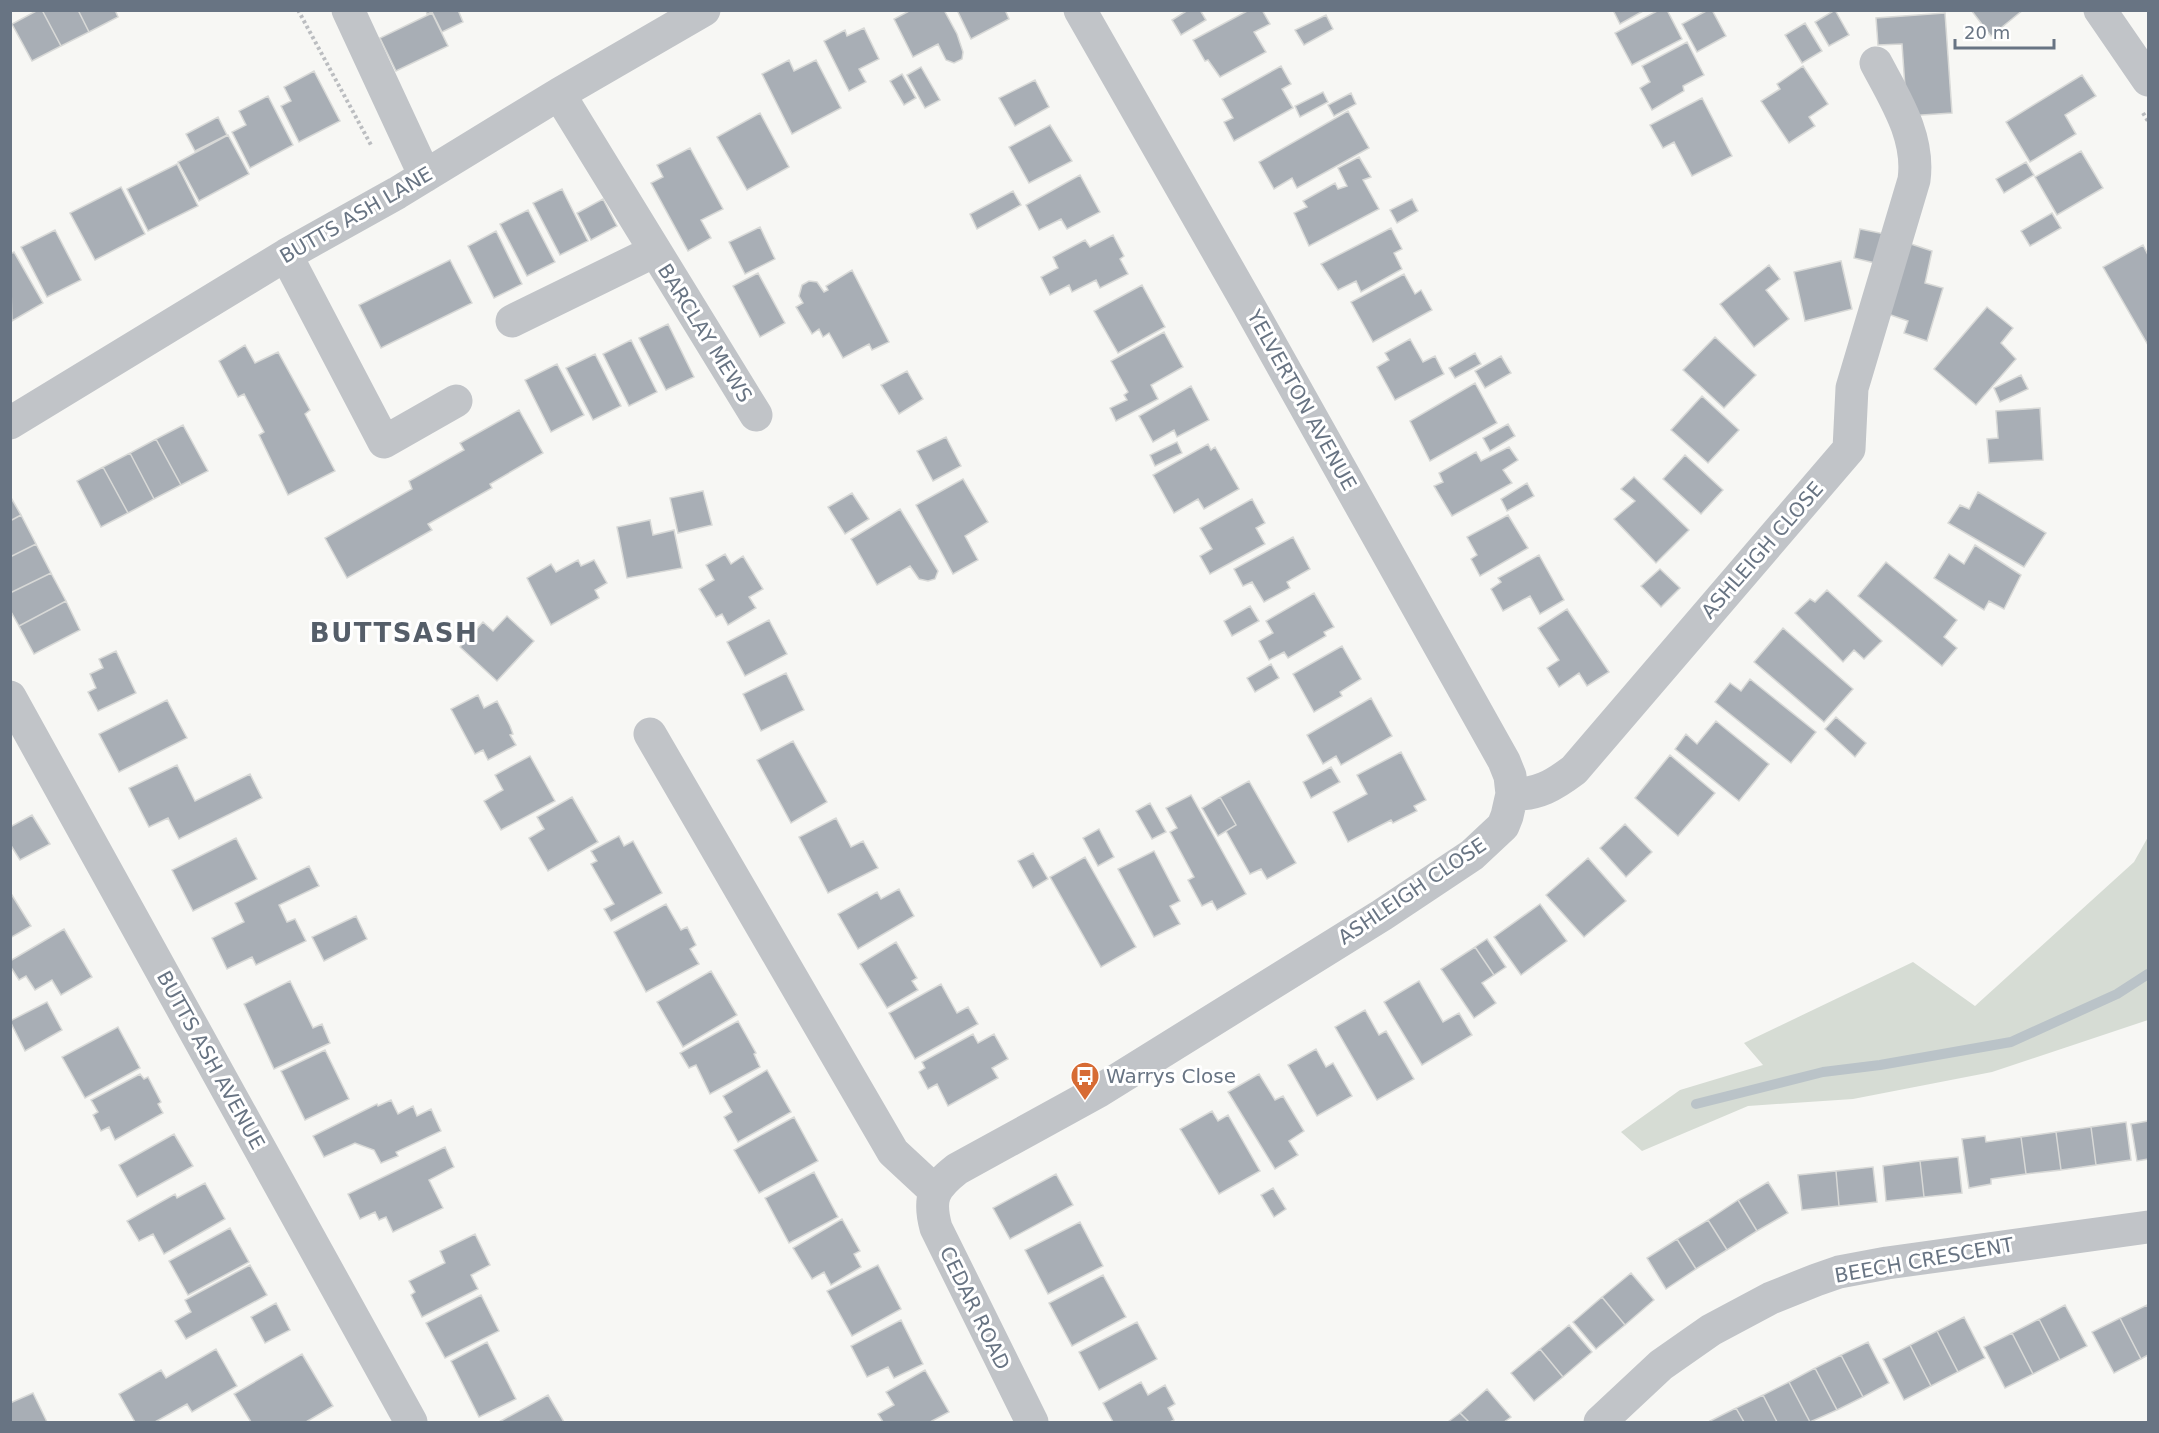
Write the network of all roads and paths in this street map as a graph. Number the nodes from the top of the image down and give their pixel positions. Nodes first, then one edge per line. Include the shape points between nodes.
1 (298, 10) edge
2 (348, 10) edge
3 (704, 10) edge
4 (1080, 10) edge
5 (2100, 10) edge
6 (1876, 63) dead end
7 (2148, 80) edge
8 (559, 94) junction
9 (425, 176) junction
10 (397, 193) junction
11 (655, 251) junction
12 (286, 255) junction
13 (512, 321) dead end
14 (456, 401) dead end
15 (13, 414) edge
16 (756, 415) dead end
17 (10, 697) edge
18 (650, 734) dead end
19 (1512, 794) junction
20 (935, 1191) junction
21 (2148, 1227) edge
22 (411, 1422) edge
23 (1032, 1422) edge
24 (1600, 1422) edge

1 - 10 path
2 - 9 street
3 - 8 street, BUTTS ASH LANE
4 - 19 street, YELVERTON AVENUE via 1498,751 1510,776
5 - 7 street
6 - 19 street, ASHLEIGH CLOSE via 1908,126 1916,167 1852,388 1849,449 1574,770 1543,790
8 - 9 street, BUTTS ASH LANE
8 - 11 street, BARCLAY MEWS
9 - 10 street, BUTTS ASH LANE
10 - 12 street, BUTTS ASH LANE
11 - 13 street, BARCLAY MEWS
11 - 16 street, BARCLAY MEWS
12 - 14 street via 384,442
12 - 15 street, BUTTS ASH LANE
17 - 22 street, BUTTS ASH AVENUE
18 - 20 street via 893,1152
19 - 20 street, ASHLEIGH CLOSE via 1503,826 1472,855 1099,1091 957,1169
20 - 23 street, CEDAR ROAD via 932,1206 936,1228
21 - 24 street, BEECH CRESCENT via 1887,1263 1816,1280 1738,1313 1701,1336 1641,1382

